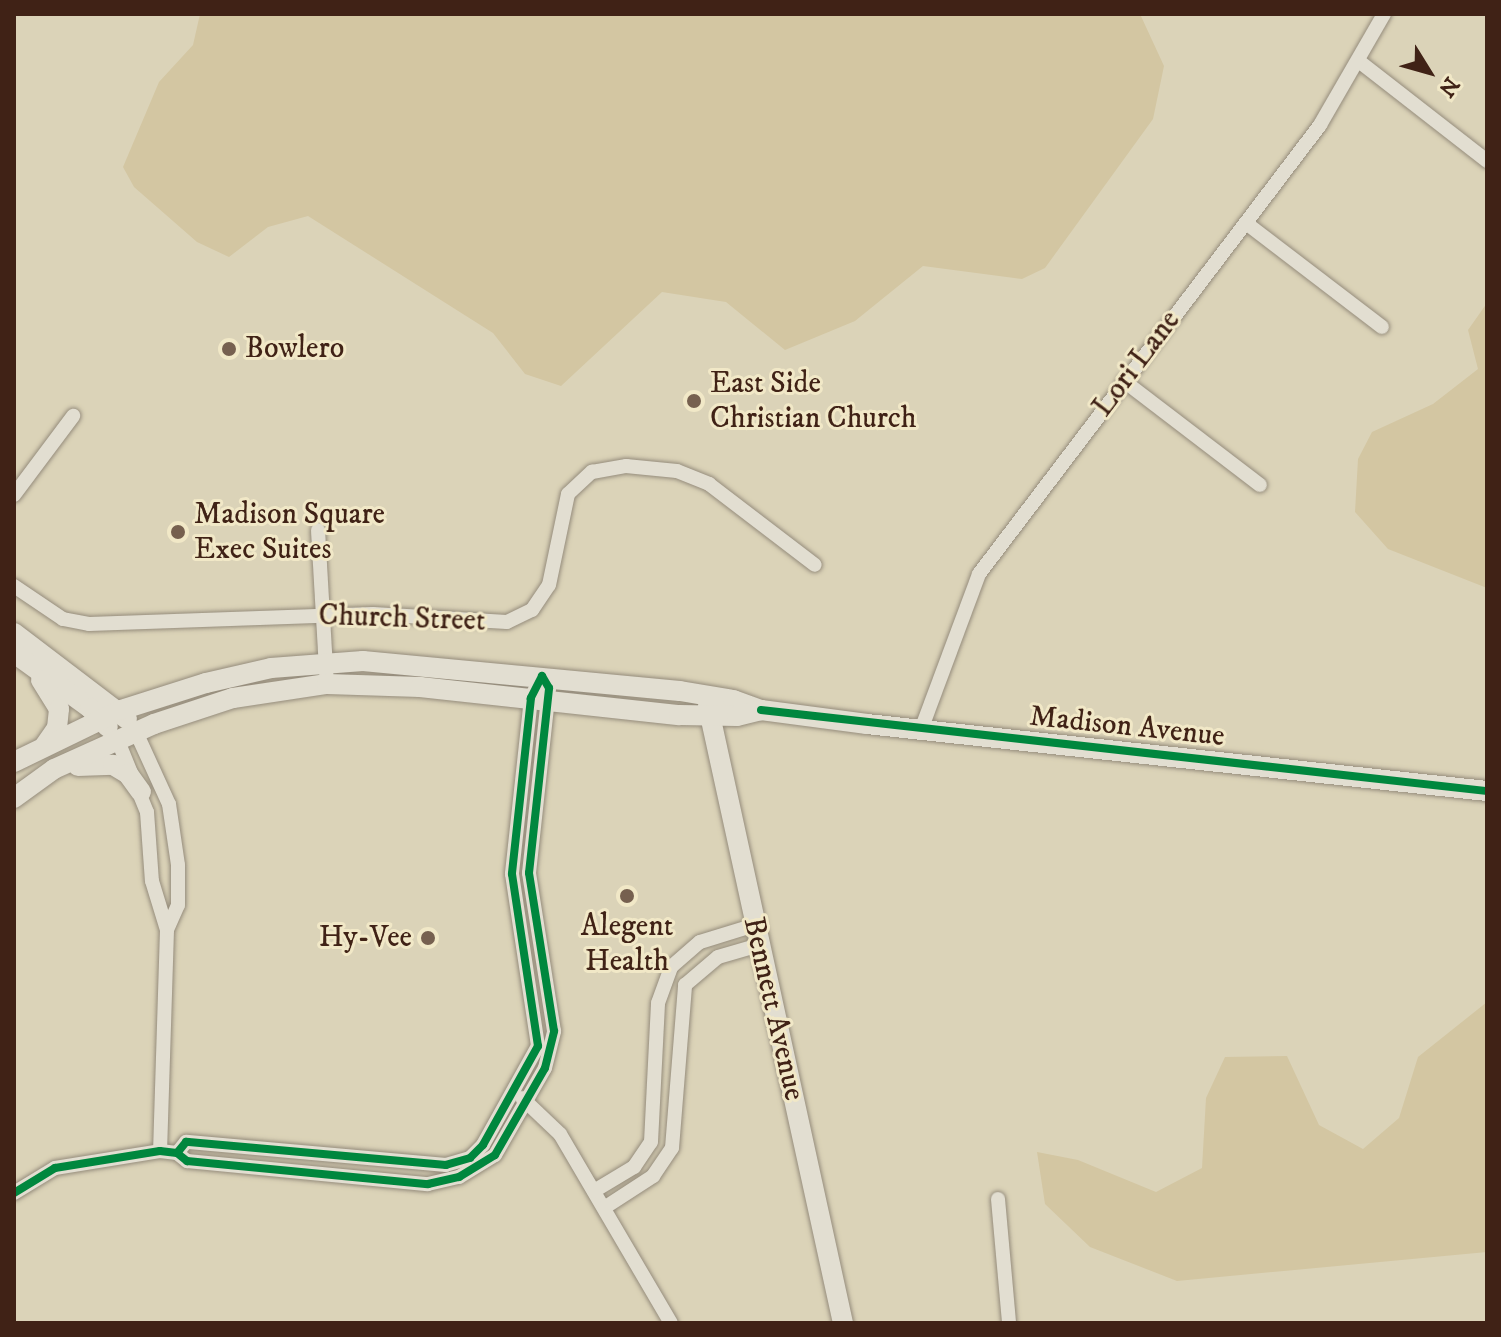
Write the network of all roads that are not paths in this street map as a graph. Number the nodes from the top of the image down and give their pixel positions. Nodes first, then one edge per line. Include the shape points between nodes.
1 (1384, 14) edge
2 (1360, 62) junction
3 (1487, 161) edge
4 (1246, 223) junction
5 (1382, 327) dead end
6 (1124, 381) junction
7 (73, 416) dead end
8 (1260, 485) dead end
9 (14, 495) edge
10 (318, 530) dead end
11 (815, 565) dead end
12 (14, 586) edge
13 (323, 614) junction
14 (14, 633) edge
15 (18, 656) edge
16 (324, 662) junction
17 (542, 676) junction
18 (327, 684) junction
19 (709, 695) junction
20 (539, 700) junction
21 (761, 710) junction
22 (111, 715) junction
23 (708, 716) junction
24 (921, 730) junction
25 (127, 736) junction
26 (43, 748) junction
27 (14, 762) edge
28 (54, 769) junction
29 (1487, 791) edge
30 (141, 792) junction
31 (14, 798) edge
32 (755, 925) junction
33 (167, 930) junction
34 (759, 945) junction
35 (521, 1097) junction
36 (160, 1151) junction
37 (594, 1191) junction
38 (14, 1193) edge
39 (998, 1199) dead end
40 (604, 1208) junction
41 (671, 1323) edge
42 (843, 1323) edge
43 (1009, 1323) edge

1 - 2 street, Lori Lane
2 - 3 street
2 - 4 street, Lori Lane
4 - 5 street
4 - 6 street, Lori Lane
6 - 8 street
6 - 24 street, Lori Lane via 979,574
7 - 9 street
10 - 13 street
11 - 13 street, Church Street via 694,477 655,467 609,467 592,472 568,494 549,585 520,618 490,624
12 - 13 street, Church Street via 63,619 89,624
13 - 16 street
14 - 22 main road
15 - 22 main road
15 - 26 main road via 50,689 59,709 57,728
16 - 17 main road, Madison Avenue via 410,662
16 - 18 street
16 - 22 main road, Madison Avenue via 232,676
17 - 19 main road, Madison Avenue
17 - 20 street
18 - 20 main road, Madison Avenue
18 - 25 main road, Madison Avenue via 233,698
19 - 21 main road, Madison Avenue
19 - 23 main road, Bennett Avenue
20 - 23 main road, Madison Avenue
20 - 35 street via 512,874 539,1033
21 - 23 main road, Madison Avenue
21 - 24 main road, Madison Avenue
22 - 25 main road
22 - 26 main road, Madison Avenue
23 - 32 main road, Bennett Avenue
24 - 29 main road, Madison Avenue
25 - 28 main road, Madison Avenue
25 - 30 street
25 - 33 street via 163,786 176,839 178,905
26 - 27 main road, Madison Avenue
28 - 30 main road via 113,765
28 - 31 main road, Madison Avenue
30 - 33 street via 151,832 152,881
32 - 34 main road, Bennett Avenue
32 - 37 street via 700,942 671,967 658,1003 651,1142 634,1167
33 - 36 street
34 - 40 street via 718,957 685,985 672,1148 653,1176
34 - 42 main road, Bennett Avenue
35 - 36 street via 470,1158 446,1165 186,1142 177,1153
35 - 37 street via 560,1134
36 - 38 street via 55,1168
37 - 40 street
39 - 43 street
40 - 41 street

